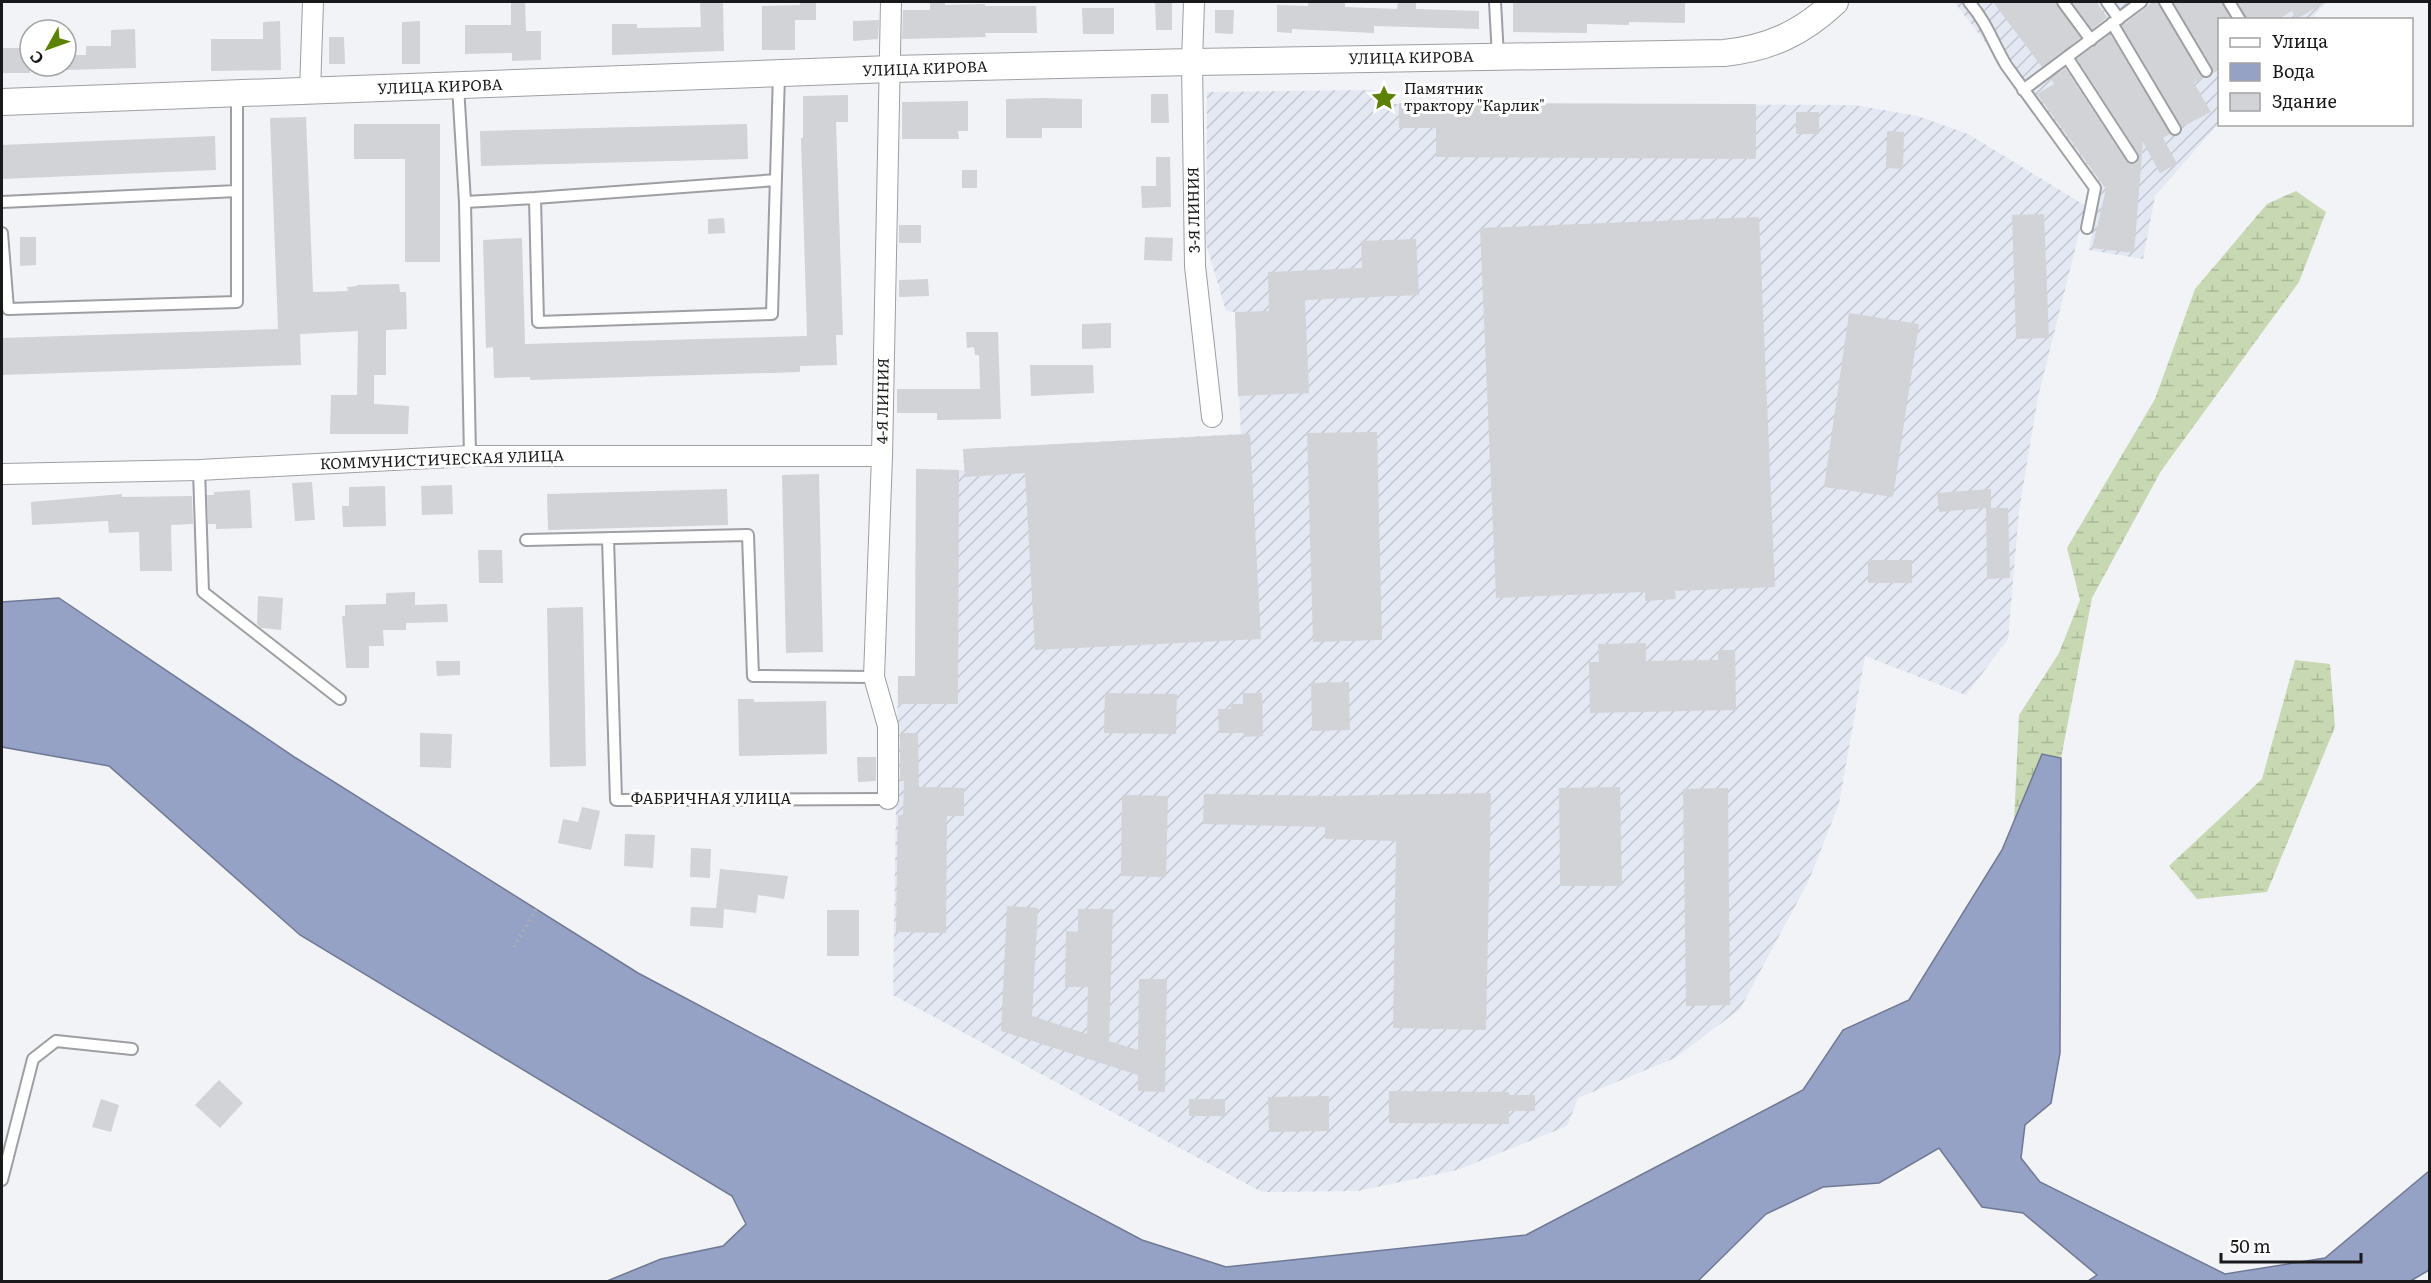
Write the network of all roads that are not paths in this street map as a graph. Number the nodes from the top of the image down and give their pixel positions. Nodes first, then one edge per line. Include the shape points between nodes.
1 (313, 2) edge
2 (891, 2) edge
3 (1194, 2) edge
4 (1495, 2) edge
5 (1835, 2) edge
6 (1969, 2) edge
7 (2063, 2) edge
8 (2107, 2) edge
9 (2141, 2) edge
10 (2165, 2) edge
11 (2229, 2) edge
12 (2239, 18) edge
13 (2115, 21) junction
14 (2091, 40) junction
15 (1498, 57) junction
16 (2067, 57) junction
17 (1192, 62) junction
18 (891, 69) junction
19 (2206, 71) dead end
20 (779, 74) junction
21 (458, 87) junction
22 (2024, 90) junction
23 (310, 92) junction
24 (237, 95) junction
25 (2, 102) edge
26 (2175, 129) dead end
27 (2132, 157) dead end
28 (776, 180) junction
29 (237, 191) junction
30 (536, 198) junction
31 (2, 202) edge
32 (465, 202) junction
33 (2087, 228) dead end
34 (2, 233) edge
35 (1212, 417) dead end
36 (470, 456) junction
37 (882, 456) junction
38 (199, 470) junction
39 (2, 474) edge
40 (608, 538) junction
41 (526, 540) dead end
42 (874, 677) junction
43 (340, 699) dead end
44 (888, 799) joint
45 (132, 1049) dead end
46 (2, 1180) edge

1 - 23 street
2 - 18 street, 4-Я ЛИНИЯ
3 - 17 street, 3-Я ЛИНИЯ
4 - 15 lane
5 - 15 street, УЛИЦА КИРОВА via 1790,36 1739,51
6 - 22 lane
7 - 14 lane
8 - 13 lane
9 - 13 lane
10 - 19 lane
11 - 12 lane
13 - 14 lane
13 - 26 lane
14 - 16 lane
15 - 17 street, УЛИЦА КИРОВА
16 - 22 lane
16 - 27 lane
17 - 18 street, УЛИЦА КИРОВА
17 - 35 street, 3-Я ЛИНИЯ via 1195,266
18 - 20 street, УЛИЦА КИРОВА
18 - 37 street, 4-Я ЛИНИЯ
20 - 21 street, УЛИЦА КИРОВА
20 - 28 lane
21 - 23 street, УЛИЦА КИРОВА
21 - 32 lane
22 - 33 lane via 2095,188
23 - 24 street, УЛИЦА КИРОВА
24 - 25 street, УЛИЦА КИРОВА
24 - 29 lane
28 - 30 lane
28 - 30 lane via 772,314 538,322
29 - 31 lane
29 - 34 lane via 237,302 8,309
30 - 32 lane
32 - 36 lane
36 - 37 street, КОММУНИСТИЧЕСКАЯ УЛИЦА
36 - 38 street, КОММУНИСТИЧЕСКАЯ УЛИЦА
37 - 42 street, 4-Я ЛИНИЯ
38 - 39 street, КОММУНИСТИЧЕСКАЯ УЛИЦА
38 - 43 lane via 203,592
40 - 41 lane
40 - 42 lane via 748,534 753,676
40 - 44 lane, ФАБРИЧНАЯ УЛИЦА via 616,800
42 - 44 street, 4-Я ЛИНИЯ via 888,726
45 - 46 lane via 56,1041 33,1059

